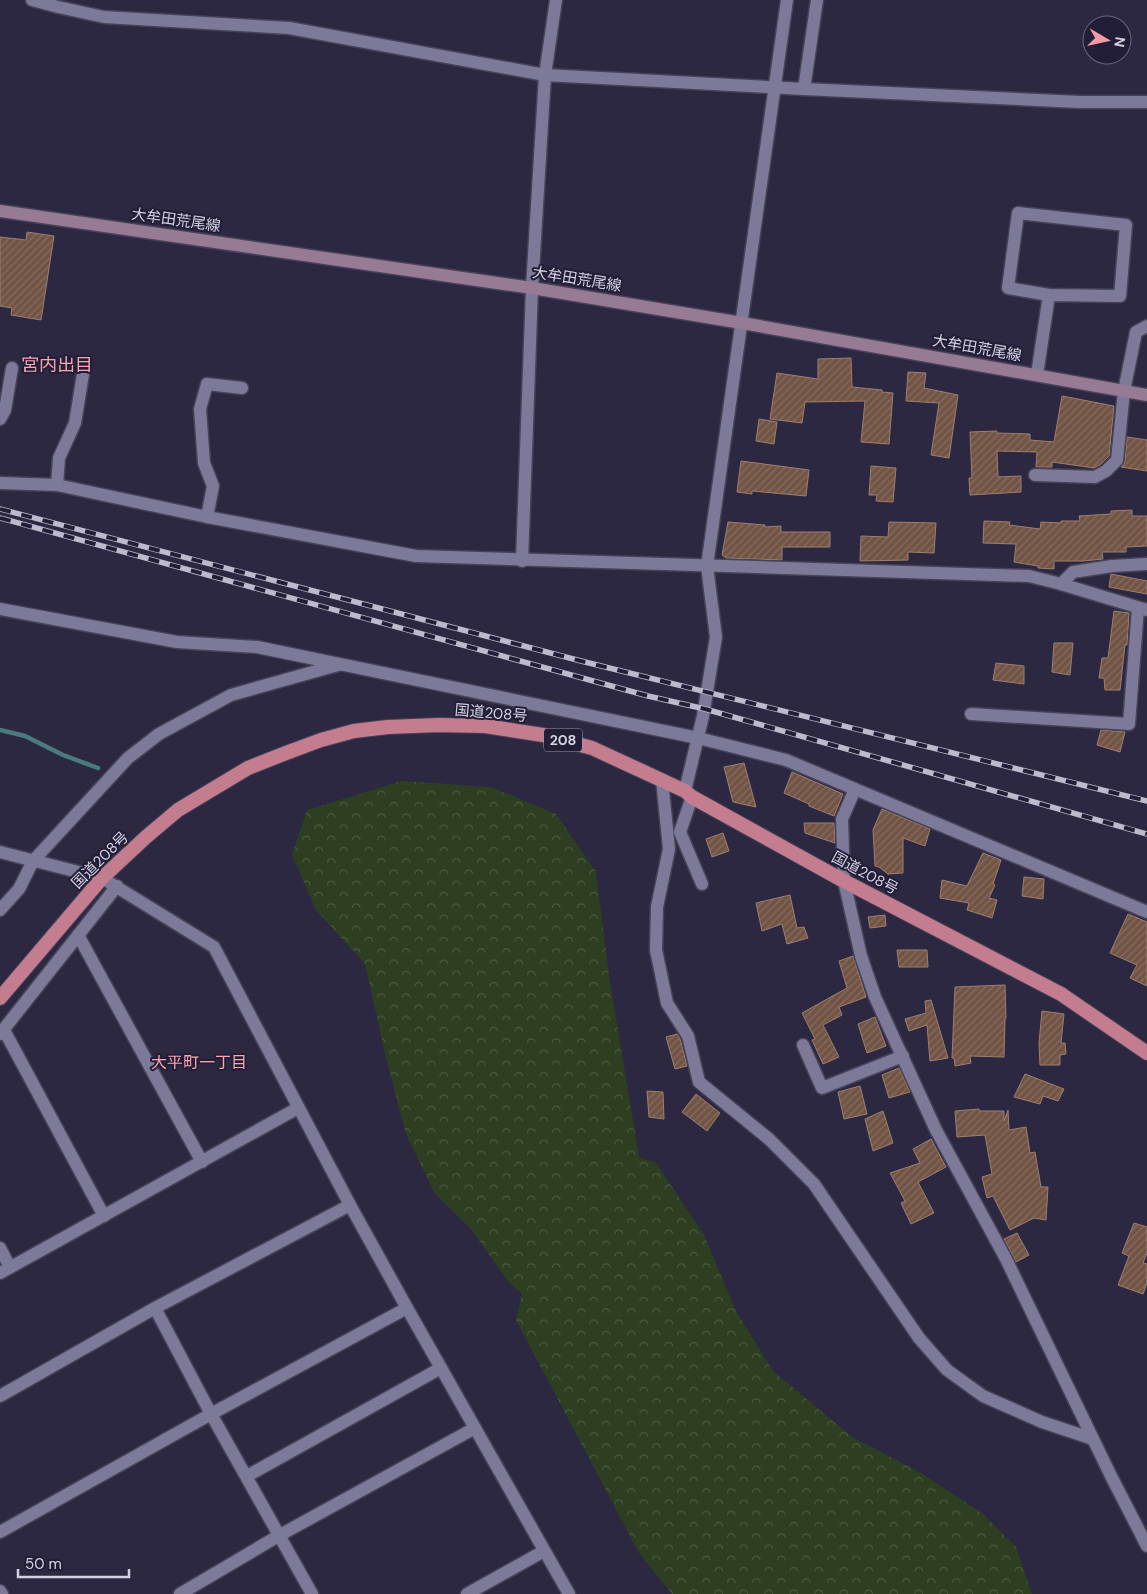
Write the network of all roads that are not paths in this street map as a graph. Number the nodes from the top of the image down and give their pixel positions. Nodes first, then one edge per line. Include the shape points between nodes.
1 (32, 0) edge
2 (556, 0) edge
3 (787, 0) edge
4 (817, 0) edge
5 (545, 75) junction
6 (775, 87) junction
7 (804, 89) junction
8 (1147, 102) edge
9 (0, 211) edge
10 (532, 288) junction
11 (1049, 294) junction
12 (742, 323) junction
13 (1147, 326) edge
14 (12, 368) dead end
15 (84, 368) dead end
16 (1038, 375) junction
17 (242, 388) dead end
18 (1124, 391) junction
19 (1147, 395) edge
20 (0, 418) edge
21 (1035, 475) dead end
22 (0, 483) edge
23 (57, 485) junction
24 (207, 517) junction
25 (522, 561) junction
26 (1147, 564) edge
27 (707, 566) junction
28 (1061, 584) junction
29 (0, 609) edge
30 (1143, 609) edge
31 (340, 664) junction
32 (971, 714) dead end
33 (698, 738) junction
34 (662, 780) junction
35 (855, 789) junction
36 (689, 794) junction
37 (0, 852) edge
38 (33, 862) junction
39 (102, 878) junction
40 (844, 881) junction
41 (702, 884) dead end
42 (117, 886) junction
43 (0, 910) edge
44 (1147, 912) edge
45 (78, 935) junction
46 (0, 998) edge
47 (2, 1032) edge
48 (803, 1045) dead end
49 (1145, 1050) edge
50 (904, 1056) junction
51 (298, 1108) junction
52 (202, 1162) junction
53 (350, 1204) junction
54 (104, 1216) junction
55 (0, 1248) edge
56 (5, 1270) edge
57 (155, 1308) junction
58 (407, 1308) junction
59 (441, 1368) junction
60 (0, 1396) edge
61 (211, 1414) junction
62 (475, 1428) junction
63 (1092, 1439) junction
64 (247, 1476) junction
65 (0, 1532) edge
66 (280, 1534) junction
67 (1147, 1546) edge
68 (544, 1550) junction
69 (0, 1591) edge
70 (2, 1594) edge
71 (180, 1594) edge
72 (312, 1594) edge
73 (467, 1594) edge
74 (569, 1594) edge

1 - 5 street via 104,17 289,28
2 - 5 street
3 - 6 street
4 - 7 street
5 - 6 street
5 - 10 street
6 - 7 street
6 - 12 street
7 - 8 street via 1079,102
9 - 10 main road, 大牟田荒尾線
10 - 12 main road, 大牟田荒尾線
10 - 25 street
11 - 11 street via 1008,288 1018,213 1126,225 1120,296
11 - 16 street
12 - 16 main road, 大牟田荒尾線
12 - 27 street
13 - 18 street via 1136,332
14 - 20 street via 5,410
15 - 23 street via 75,423 59,458
16 - 18 main road, 大牟田荒尾線
17 - 24 street via 207,384 200,409 204,463 212,486
18 - 19 main road, 大牟田荒尾線
18 - 21 street via 1116,460 1106,471 1095,477
22 - 23 street
23 - 24 street
24 - 25 street via 416,556
25 - 27 street
26 - 28 street via 1073,572
27 - 28 street via 1029,576
27 - 33 street via 716,637
28 - 30 street
29 - 31 street via 178,642 257,647
30 - 32 street via 1129,724
31 - 33 street
31 - 38 street via 231,695 159,734 128,758
33 - 35 street via 786,760
33 - 36 street
34 - 36 highway, 国道208号 / 208
34 - 39 highway, 国道208号 / 208 via 592,748 543,735 484,726 439,725 354,731 286,752 248,768 178,810
34 - 63 street via 669,849 656,907 656,950 667,1004 688,1036 699,1082 769,1139 814,1184 919,1338 947,1370 983,1396 1042,1422
35 - 40 street via 842,819
35 - 44 street
36 - 40 highway, 国道208号 / 208
36 - 41 street via 680,832
37 - 38 street
38 - 39 street
38 - 43 street via 19,889
39 - 42 street
39 - 46 highway, 国道208号 / 208
40 - 49 highway, 国道208号 / 208 via 1061,994
40 - 50 street via 861,956
42 - 45 street
42 - 51 street via 214,947
45 - 47 street
45 - 52 street
47 - 54 street
48 - 50 street via 822,1088
50 - 63 street via 936,1130 1006,1260
51 - 52 street
51 - 53 street
52 - 54 street
53 - 57 street
53 - 58 street
54 - 56 street
55 - 56 street
57 - 60 street
57 - 61 street
58 - 59 street
58 - 61 street
59 - 62 street
59 - 64 street
61 - 64 street
61 - 65 street
62 - 66 street
62 - 68 street
63 - 67 street
64 - 66 street
66 - 71 street
66 - 72 street
68 - 73 street
68 - 74 street
69 - 70 street

